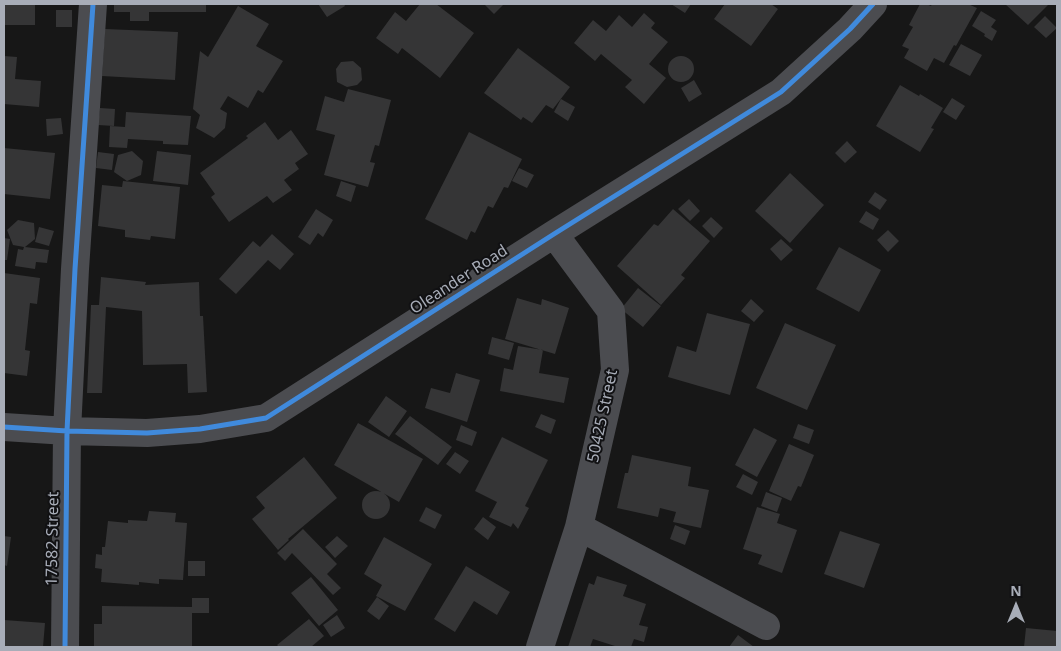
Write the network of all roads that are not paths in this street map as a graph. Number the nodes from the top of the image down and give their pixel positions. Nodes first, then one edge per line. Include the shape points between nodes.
1 (92, 4) edge
2 (873, 4) edge
3 (554, 234) junction
4 (4, 427) edge
5 (67, 431) junction
6 (579, 527) junction
7 (766, 626) dead end
8 (65, 647) edge
9 (540, 647) edge

1 - 5 street, 17582 Street
2 - 3 street, Oleander Road via 781,92
3 - 5 street, Oleander Road via 266,418 200,429 147,433
3 - 6 street, 50425 Street via 611,310 615,370
4 - 5 street, Oleander Road
5 - 8 street, 17582 Street
6 - 7 street
6 - 9 street, 50425 Street

